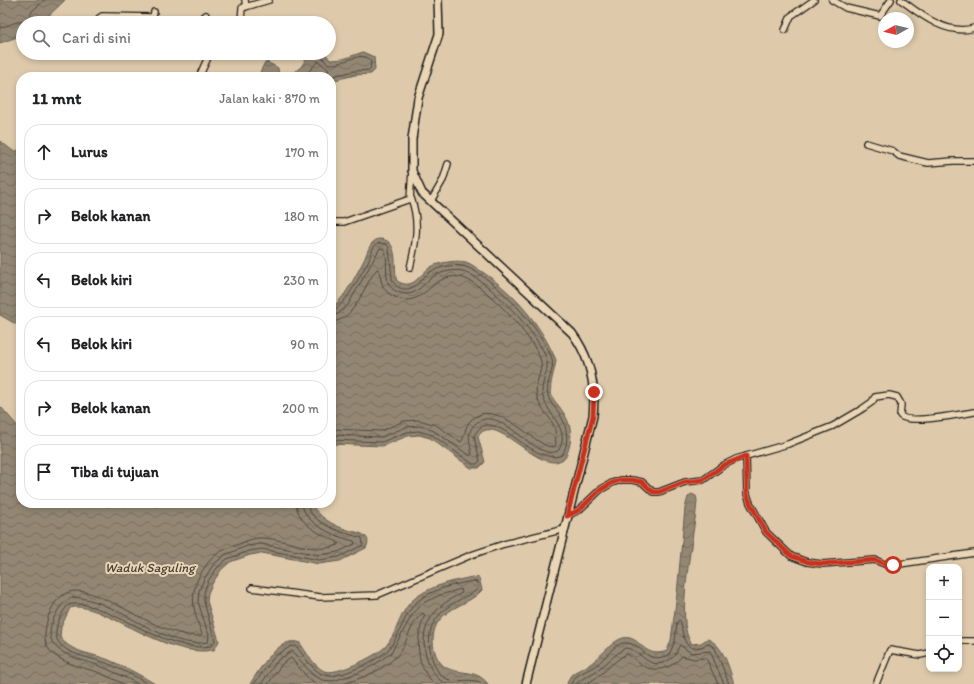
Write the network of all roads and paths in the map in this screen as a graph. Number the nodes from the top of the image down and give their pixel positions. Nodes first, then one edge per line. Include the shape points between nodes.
1 (245, 0) edge
2 (269, 0) edge
3 (438, 0) edge
4 (814, 0) edge
5 (832, 0) edge
6 (891, 0) edge
7 (901, 0) edge
8 (246, 8) junction
9 (241, 16) edge
10 (974, 28) edge
11 (784, 30) dead end
12 (207, 60) edge
13 (201, 72) edge
14 (866, 143) dead end
15 (974, 161) edge
16 (448, 164) dead end
17 (412, 171) junction
18 (411, 198) junction
19 (431, 201) junction
20 (336, 222) edge
21 (410, 268) dead end
22 (974, 412) edge
23 (746, 456) junction
24 (567, 516) junction
25 (565, 529) junction
26 (974, 553) edge
27 (252, 588) dead end
28 (962, 641) edge
29 (974, 641) edge
30 (926, 654) edge
31 (526, 684) edge
32 (876, 684) edge

1 - 8 street
2 - 8 street
3 - 17 main road via 439,34 424,77 414,118
4 - 11 street via 791,16
5 - 6 street via 846,8 880,16
7 - 10 street via 924,17 944,26 960,30
8 - 9 street via 242,9
12 - 13 street
14 - 15 street via 893,151 899,156 928,163
16 - 19 street via 443,180
17 - 18 street
17 - 19 main road via 422,193
18 - 20 street via 344,222
18 - 21 street via 416,211 417,227
19 - 24 main road via 572,333 584,351 591,369 594,392 593,416
22 - 23 street via 906,419 900,416 901,404 897,397 877,396 845,420 820,432
23 - 24 street via 724,465 703,480 685,482 659,492 653,492 642,482 620,480 600,490 579,510
23 - 26 street via 747,494 750,503 766,532 791,556 822,564 875,560 893,565
24 - 25 main road
25 - 27 street via 471,555 377,595 320,597
25 - 31 main road
28 - 29 street
30 - 32 street via 890,650

